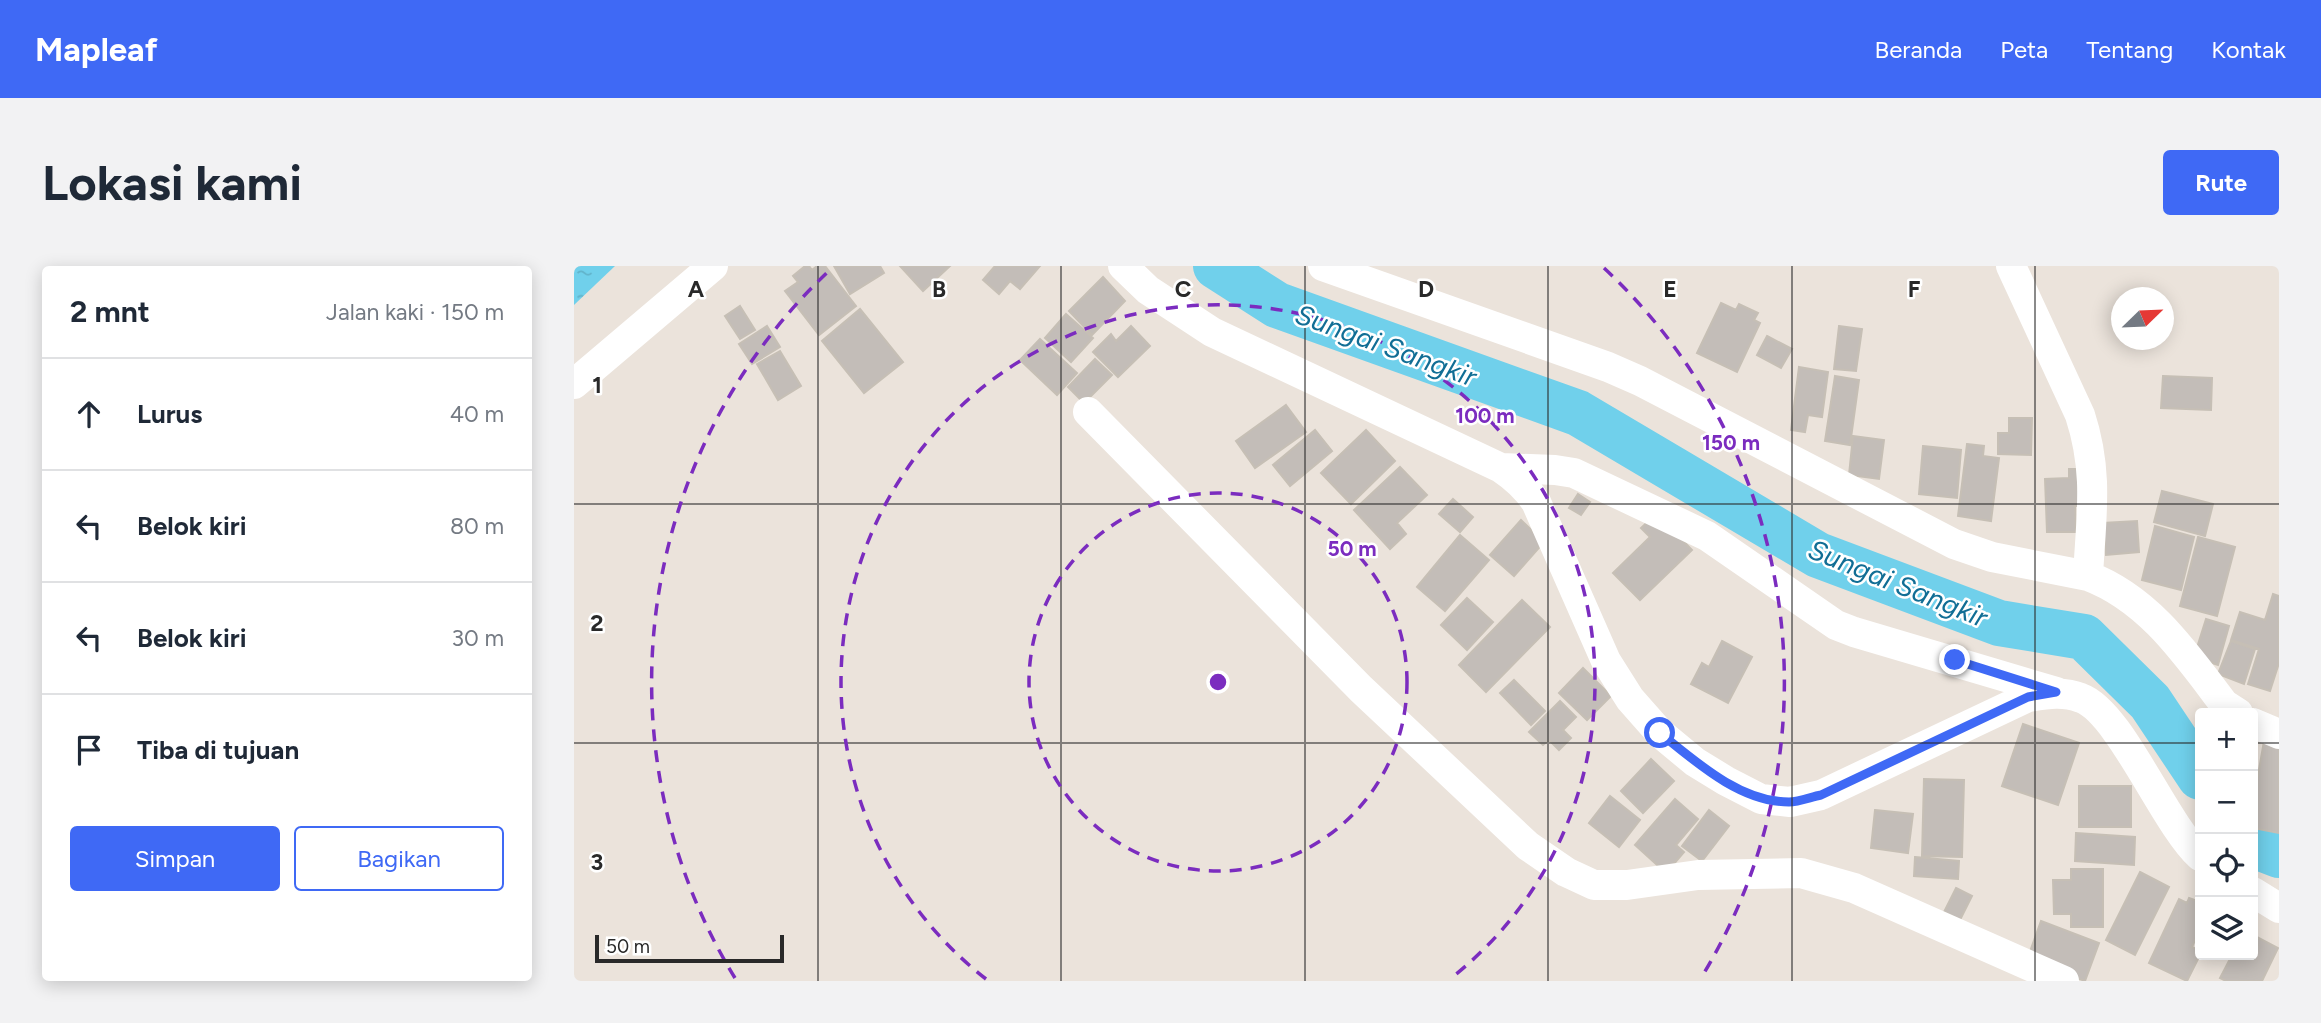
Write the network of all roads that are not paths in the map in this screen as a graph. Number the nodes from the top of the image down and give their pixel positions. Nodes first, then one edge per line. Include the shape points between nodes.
1 (713, 266) edge
2 (1123, 266) edge
3 (1323, 266) edge
4 (2011, 266) edge
5 (574, 384) edge
6 (1088, 412) dead end
7 (1501, 468) junction
8 (2088, 576) junction
9 (2056, 692) junction
10 (2230, 708) edge
11 (2258, 725) edge
12 (2279, 734) edge
13 (2195, 850) edge
14 (2258, 895) edge
15 (2279, 908) edge
16 (2064, 981) edge

1 - 5 street
2 - 7 street via 1148,290 1213,332
3 - 8 street via 1640,381 1954,544 1992,557
4 - 8 street via 2088,439 2093,483
6 - 16 street via 1361,689 1528,846 1566,872 1594,885 1698,875 1801,873 1854,888
7 - 9 street via 1574,473 1707,536 1836,625
7 - 9 street via 1536,502 1606,661 1630,699 1660,733 1695,762 1761,799 1790,802 1821,795 2028,697
8 - 10 street via 2119,590 2156,620
9 - 13 street via 2083,698 2105,714
11 - 12 street
14 - 15 street

